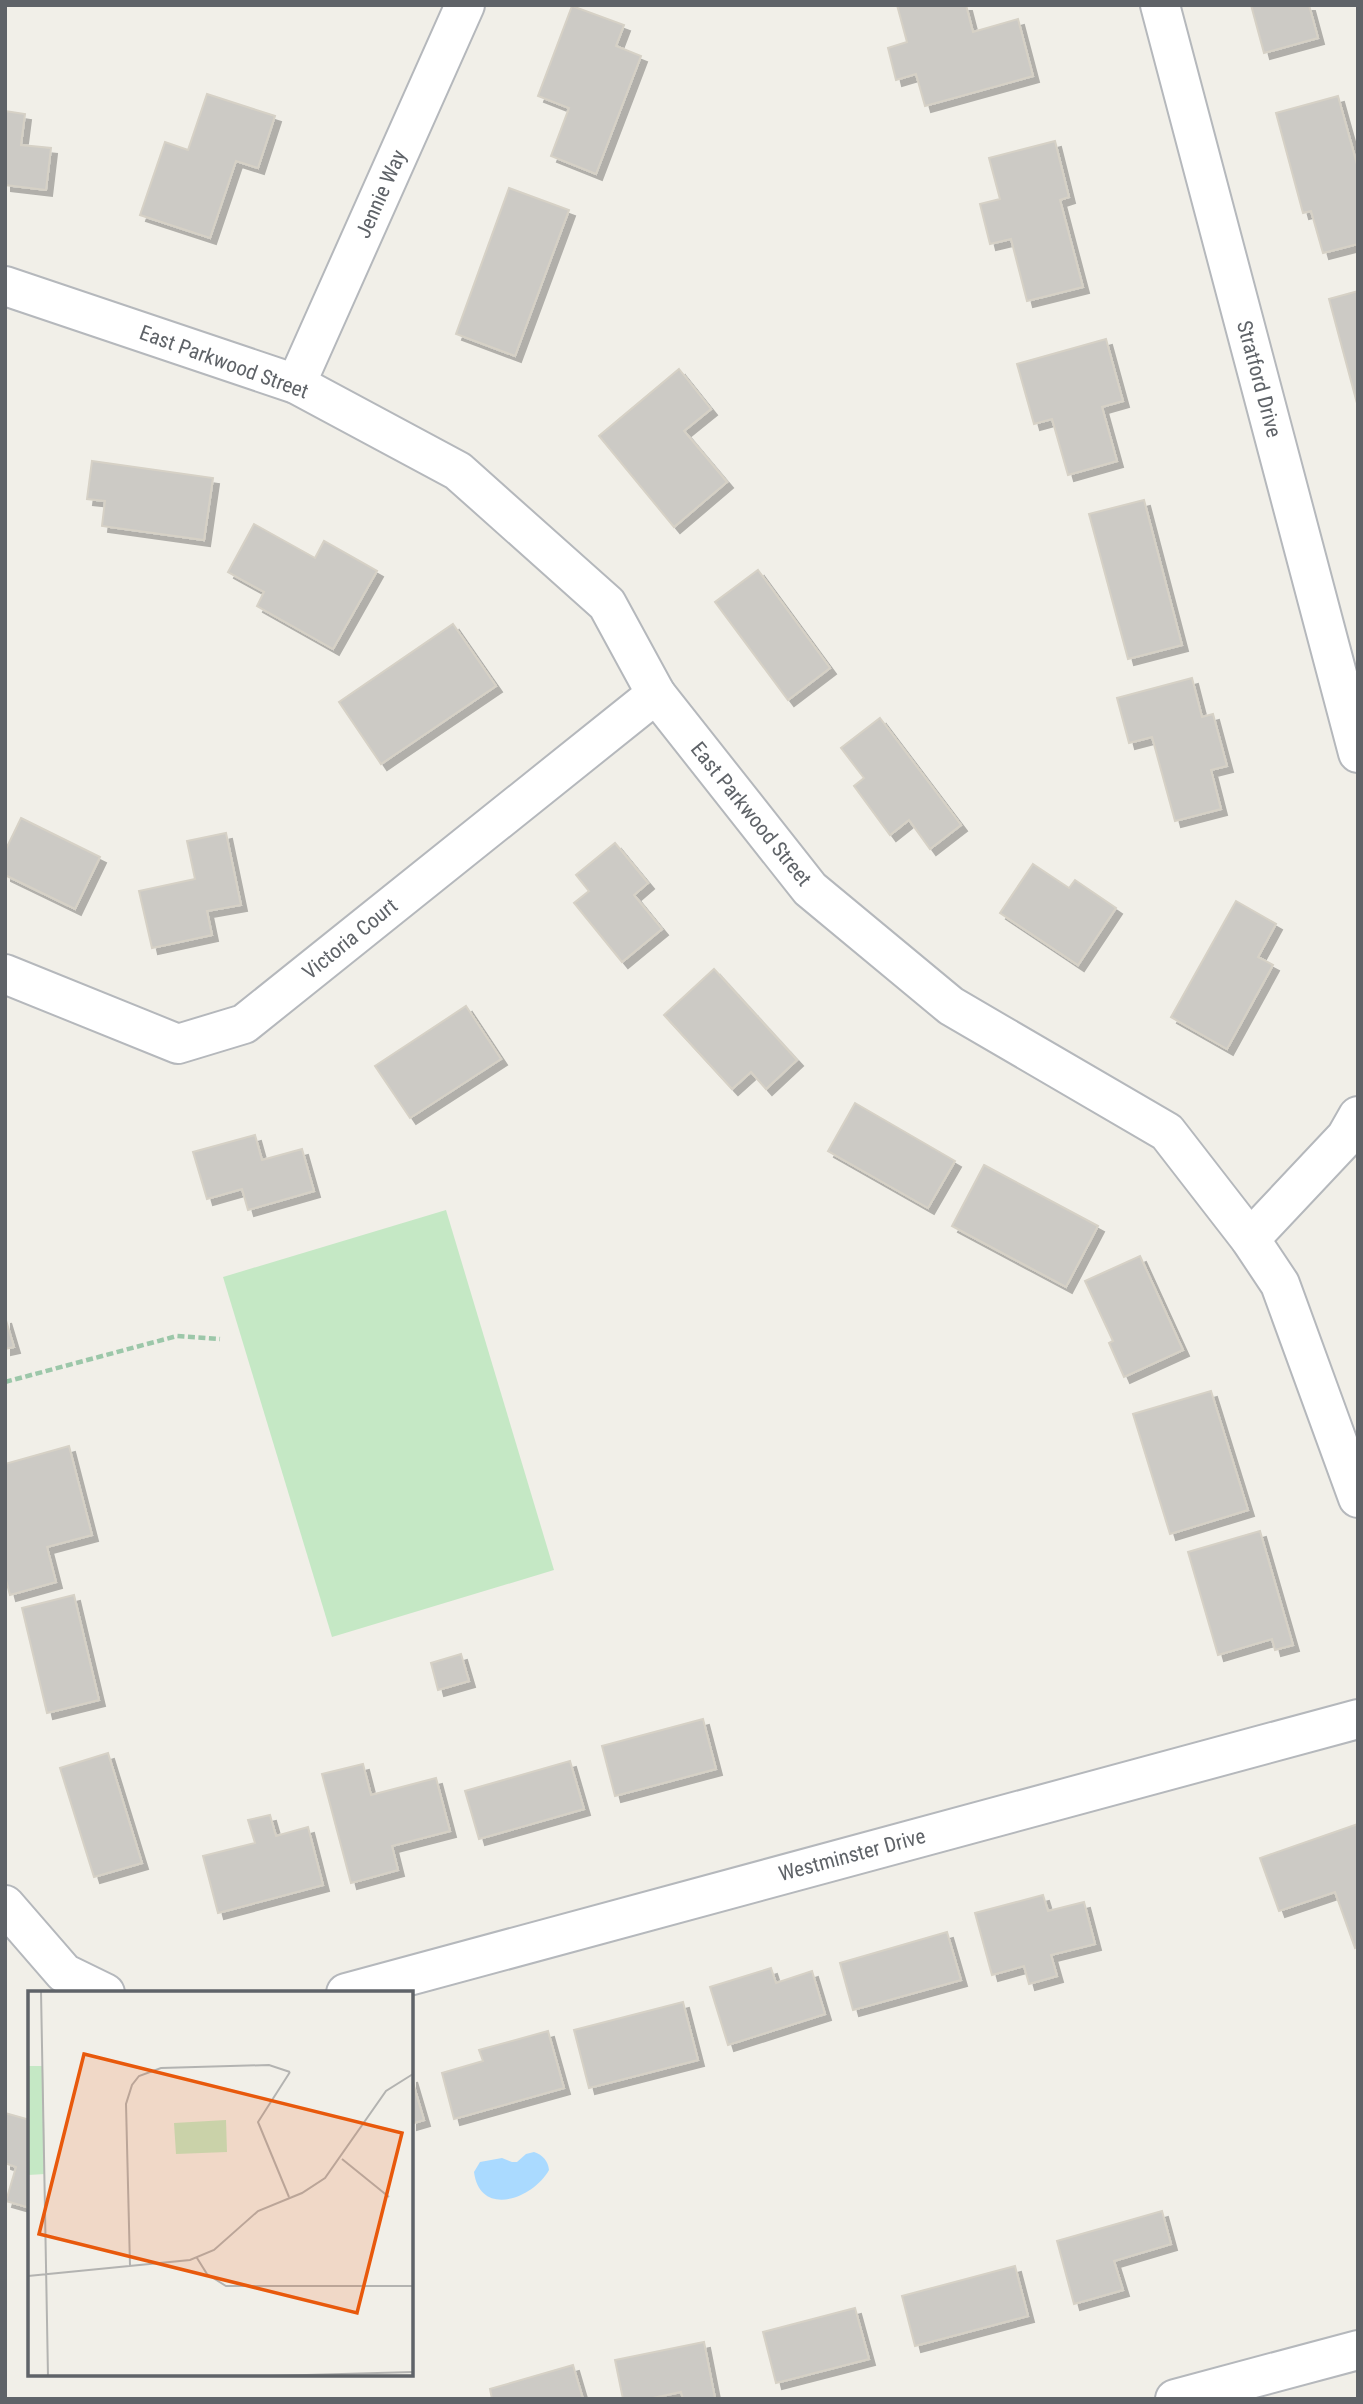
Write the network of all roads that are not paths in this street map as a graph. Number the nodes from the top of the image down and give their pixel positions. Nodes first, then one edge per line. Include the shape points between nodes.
1 (466, 5) edge
2 (1160, 5) edge
3 (5, 286) edge
4 (296, 384) junction
5 (656, 694) junction
6 (1358, 753) edge
7 (5, 974) edge
8 (1358, 1116) edge
9 (1250, 1239) junction
10 (1358, 1498) edge
11 (1358, 1719) edge
12 (5, 1905) edge
13 (102, 1991) edge
14 (353, 1991) edge
15 (1358, 2350) edge
16 (1175, 2399) edge

1 - 4 street, Jennie Way
2 - 6 street, Stratford Drive
3 - 4 street, East Parkwood Street
4 - 5 street, East Parkwood Street via 458,471 607,604
5 - 7 street, Victoria Court via 244,1024 178,1044
5 - 9 street, East Parkwood Street via 810,889 951,1006 1167,1132
8 - 9 street via 1346,1137
9 - 10 street, East Parkwood Street via 1280,1284
11 - 14 street, Westminster Drive
12 - 13 street via 64,1973
15 - 16 street

